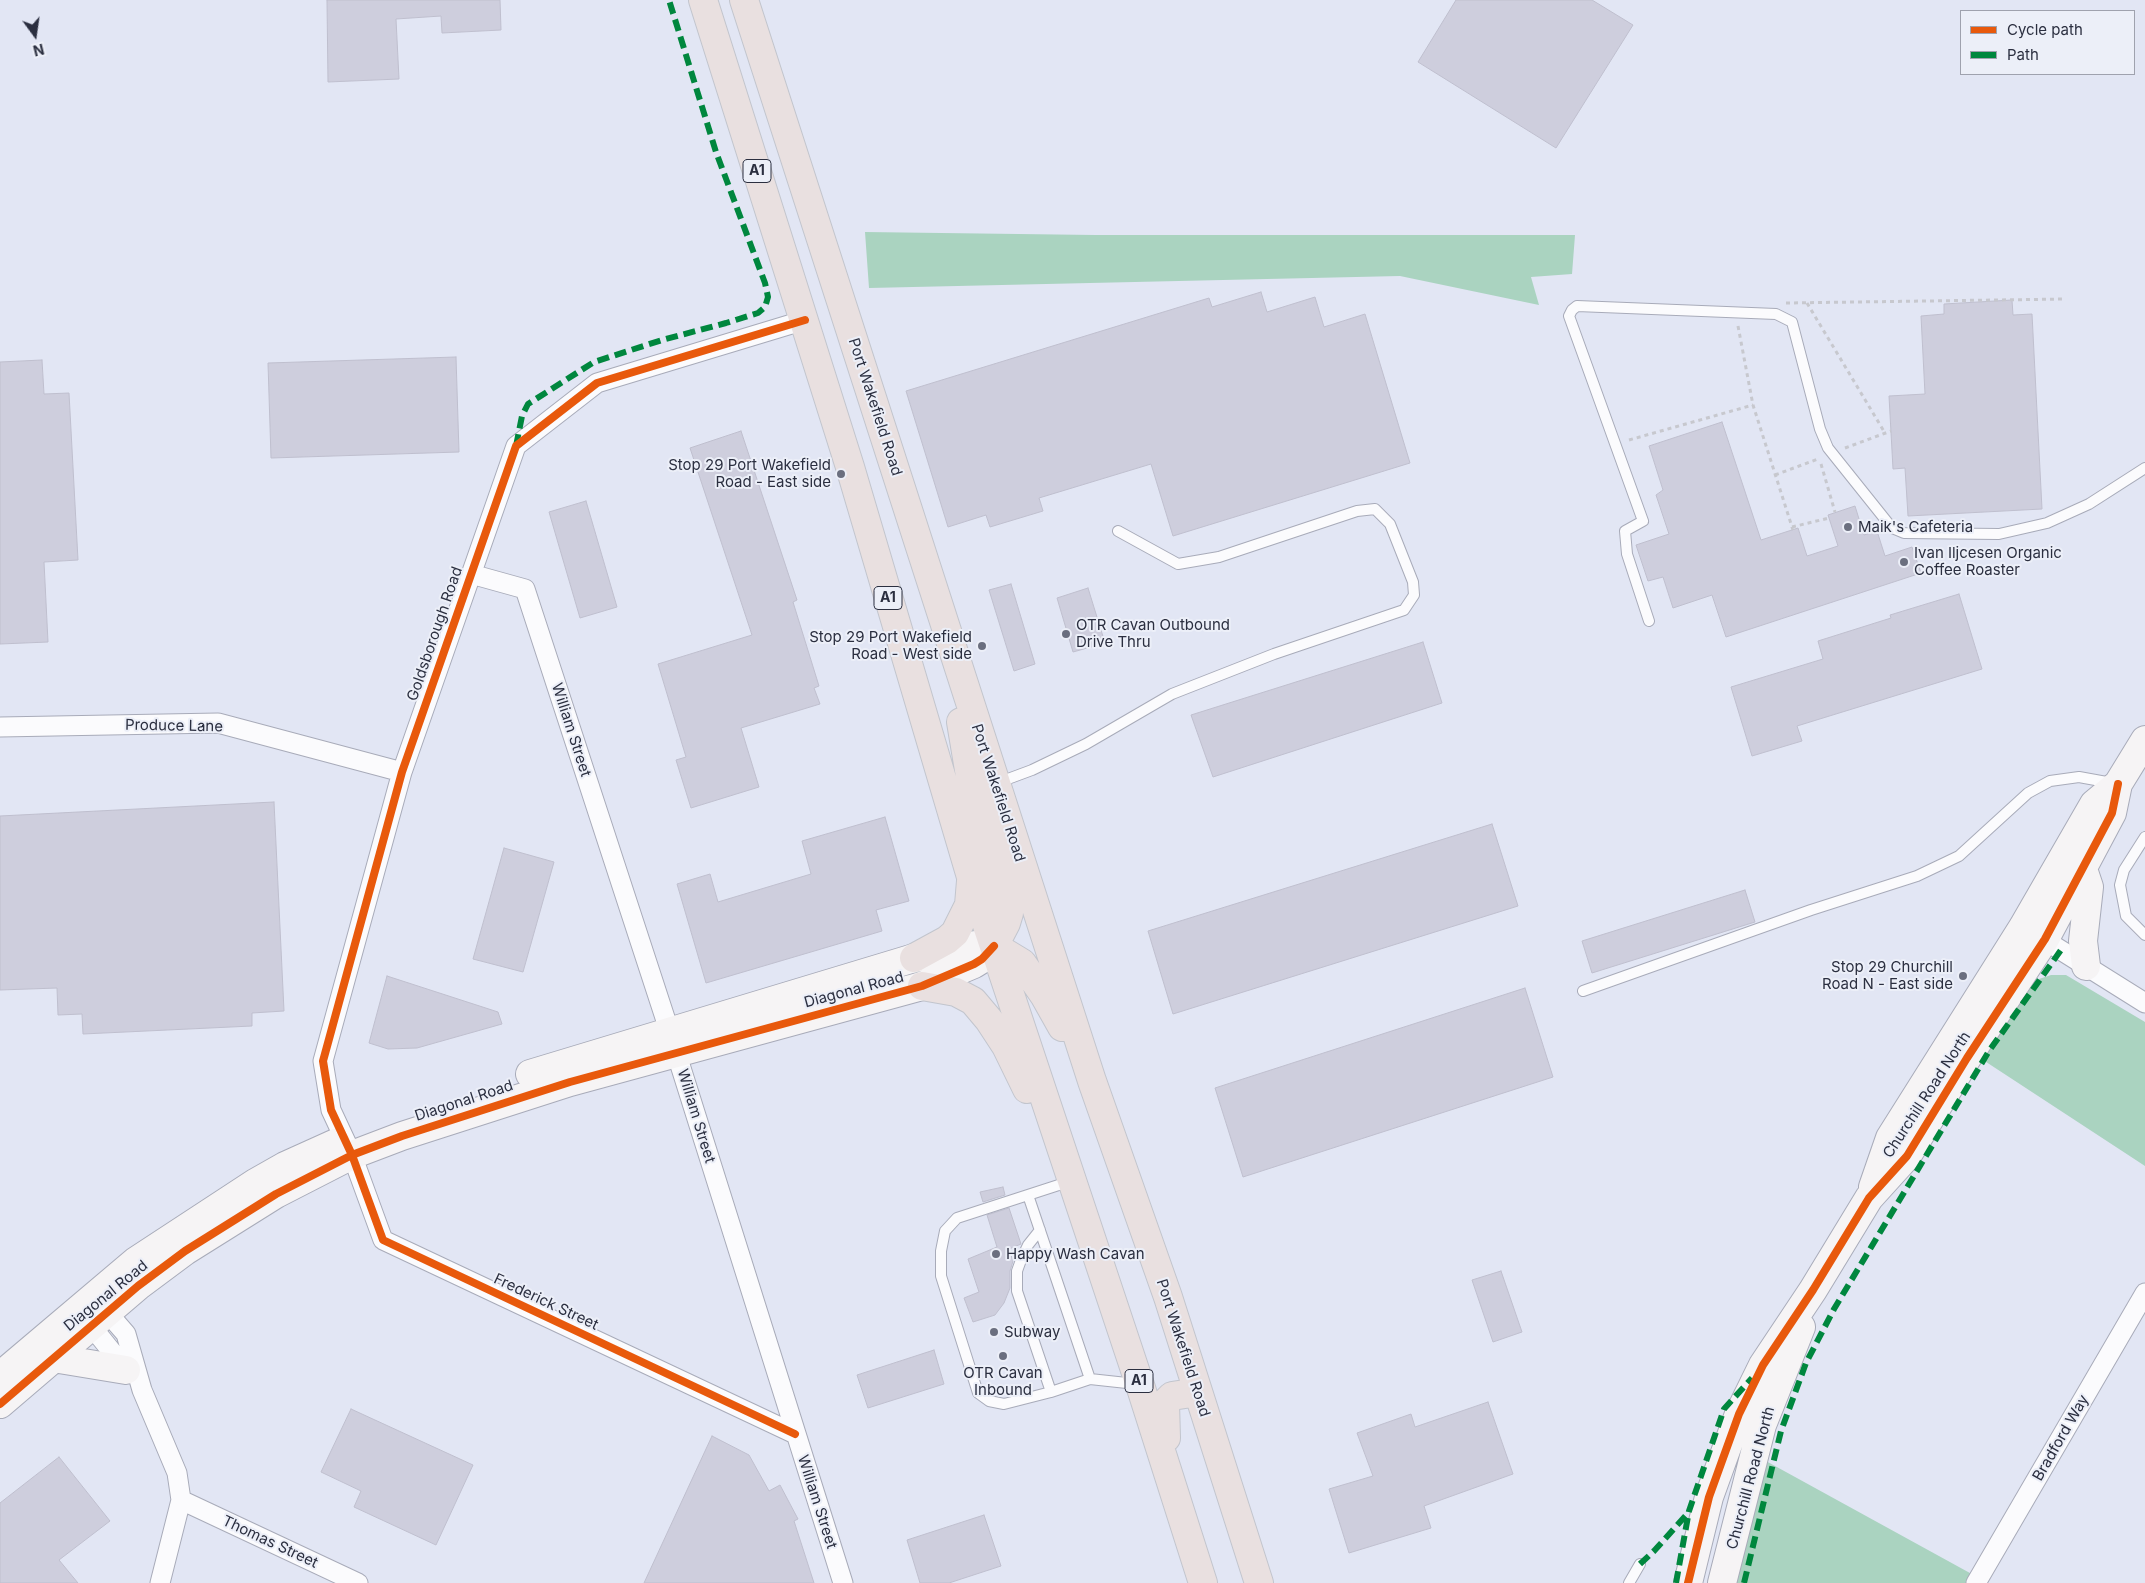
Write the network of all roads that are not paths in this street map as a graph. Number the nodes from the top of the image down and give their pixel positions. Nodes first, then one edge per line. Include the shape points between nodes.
1 (744, 0) edge
2 (711, 7) edge
3 (805, 320) junction
4 (2145, 468) edge
5 (1118, 531) dead end
6 (471, 574) junction
7 (1649, 621) dead end
8 (944, 624) junction
9 (0, 727) edge
10 (2145, 740) edge
11 (402, 772) junction
12 (996, 784) junction
13 (2118, 784) junction
14 (2145, 837) edge
15 (2083, 869) junction
16 (971, 877) junction
17 (2034, 933) junction
18 (2145, 935) edge
19 (994, 946) junction
20 (914, 958) junction
21 (2086, 966) junction
22 (922, 986) junction
23 (1582, 991) dead end
24 (2145, 1004) edge
25 (673, 1042) junction
26 (1092, 1081) junction
27 (348, 1147) junction
28 (1073, 1180) junction
29 (1028, 1195) junction
30 (1040, 1230) junction
31 (1813, 1290) junction
32 (2145, 1293) edge
33 (93, 1311) junction
34 (53, 1358) junction
35 (0, 1376) edge
36 (1090, 1379) junction
37 (134, 1380) junction
38 (1140, 1385) junction
39 (1051, 1392) junction
40 (1198, 1392) junction
41 (0, 1404) edge
42 (795, 1434) junction
43 (1166, 1467) junction
44 (181, 1500) junction
45 (1640, 1564) dead end
46 (160, 1583) edge
47 (358, 1583) edge
48 (843, 1583) edge
49 (1203, 1583) edge
50 (1259, 1583) edge
51 (1629, 1583) edge
52 (1688, 1583) edge
53 (1722, 1583) edge
54 (1976, 1583) edge

1 - 8 highway, Port Wakefield Road
2 - 3 highway, A1
3 - 6 street, Goldsborough Road via 597,384 590,389 516,446
3 - 16 highway, A1
4 - 7 lane via 2089,504 2047,523 1999,534 1904,533 1892,528 1828,448 1792,322 1776,314 1578,306 1569,316 1643,521 1625,531 1627,554
5 - 12 lane via 1178,564 1219,557 1357,510 1375,509 1390,524 1413,582 1414,595 1404,610 1274,654 1172,694 1086,744
6 - 11 street, Goldsborough Road
6 - 25 street, William Street via 525,589
8 - 12 highway, Port Wakefield Road
8 - 19 highway via 974,794 1007,899 1009,913
9 - 11 street, Produce Lane via 218,723
10 - 13 street, Churchill Road North
11 - 27 street, Goldsborough Road via 323,1061 331,1110
12 - 26 highway, Port Wakefield Road
13 - 15 street, Churchill Road North via 2112,813
13 - 17 street, Churchill Road North via 2094,804
13 - 23 lane via 2079,777 2050,780 2028,793 1959,856 1917,876
14 - 18 lane via 2124,870 2120,885 2126,916
15 - 17 street, Churchill Road North
15 - 21 street via 2089,887 2083,941
16 - 19 highway, A1
16 - 20 highway via 969,905 955,933
17 - 21 street
17 - 31 street, Churchill Road North via 1967,1058 1907,1156 1869,1198
19 - 20 street, Diagonal Road via 976,945
19 - 22 street, Diagonal Road via 974,964
19 - 26 highway via 1022,962
19 - 28 highway, A1
20 - 25 street, Diagonal Road
21 - 24 street
22 - 25 street, Diagonal Road
22 - 28 highway via 966,996 989,1020 1006,1046
25 - 27 street, Diagonal Road via 570,1082
25 - 42 street, William Street
26 - 40 highway, Port Wakefield Road
27 - 33 street, Diagonal Road via 285,1166 255,1183 136,1261
27 - 42 street, Frederick Street via 384,1240
28 - 29 lane
28 - 38 highway, A1
29 - 30 lane
29 - 39 lane via 957,1218 945,1231 941,1276 981,1397 998,1404 1008,1404
30 - 36 lane
30 - 39 lane via 1028,1245 1017,1270 1017,1291
31 - 52 street, Churchill Road North via 1763,1365 1739,1414 1709,1497
31 - 53 street, Churchill Road North via 1798,1338 1762,1425
32 - 54 street, Bradford Way
33 - 34 street, Diagonal Road
33 - 35 street, Diagonal Road
33 - 37 street
33 - 37 street via 126,1334
34 - 37 street
34 - 41 street, Diagonal Road
36 - 38 lane
36 - 39 lane
37 - 44 street via 177,1473
38 - 43 highway, A1
40 - 43 highway via 1172,1396 1165,1403
40 - 50 highway, Port Wakefield Road
42 - 48 street, William Street
43 - 49 highway, A1
44 - 46 street
44 - 47 street, Thomas Street
45 - 51 lane

